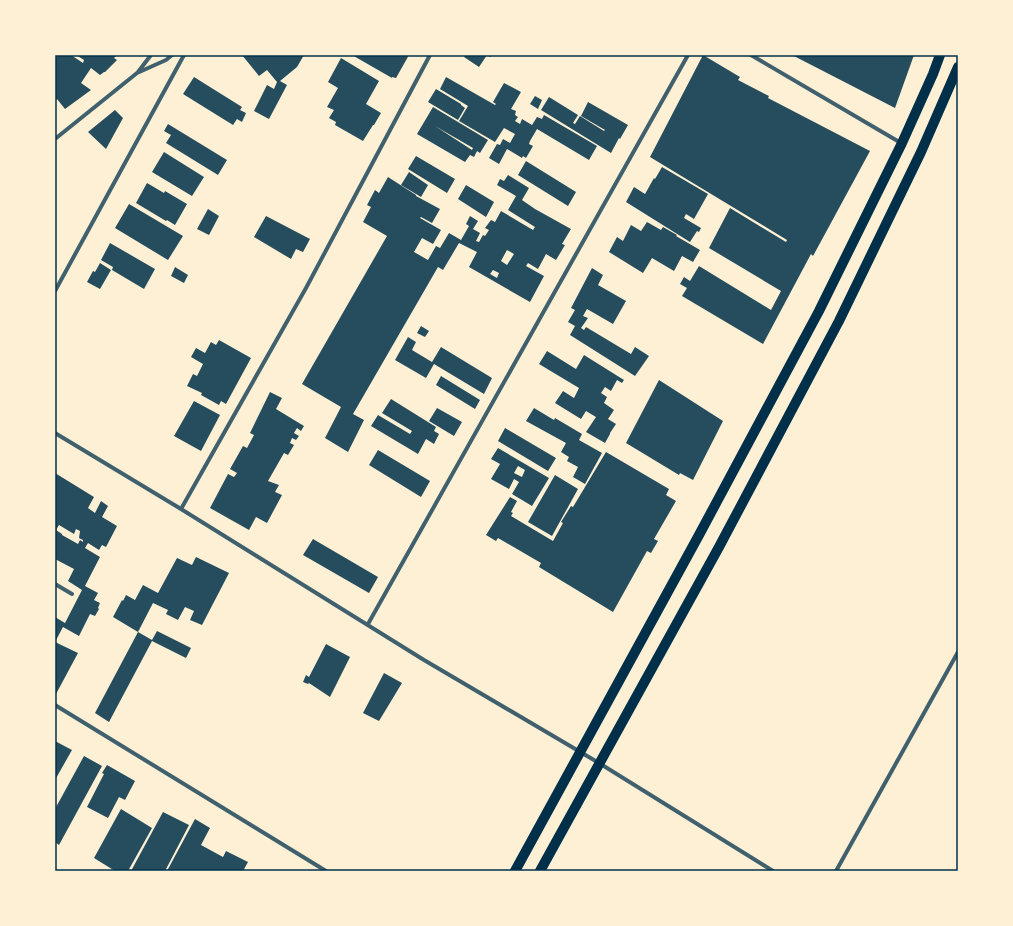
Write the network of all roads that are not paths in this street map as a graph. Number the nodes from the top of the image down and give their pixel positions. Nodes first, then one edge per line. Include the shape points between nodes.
1 (151, 55) edge
2 (172, 55) edge
3 (184, 55) edge
4 (430, 55) edge
5 (688, 55) edge
6 (751, 55) edge
7 (940, 55) edge
8 (958, 67) edge
9 (137, 73) junction
10 (55, 139) edge
11 (902, 143) junction
12 (55, 291) edge
13 (55, 433) edge
14 (181, 509) junction
15 (55, 584) edge
16 (72, 594) dead end
17 (368, 624) junction
18 (958, 652) edge
19 (55, 705) edge
20 (581, 753) junction
21 (599, 763) junction
22 (326, 871) edge
23 (515, 871) edge
24 (540, 871) edge
25 (774, 871) edge
26 (836, 871) edge

1 - 9 street
2 - 9 street
3 - 12 street
4 - 14 street via 306,288
5 - 17 street
6 - 11 street
7 - 11 main road
8 - 21 main road via 921,152 839,321 719,547
9 - 10 street
11 - 20 main road via 819,311
13 - 14 street
14 - 17 street
15 - 16 street
17 - 20 street
18 - 26 street
19 - 22 street
20 - 21 street
20 - 23 main road
21 - 24 main road
21 - 25 street

